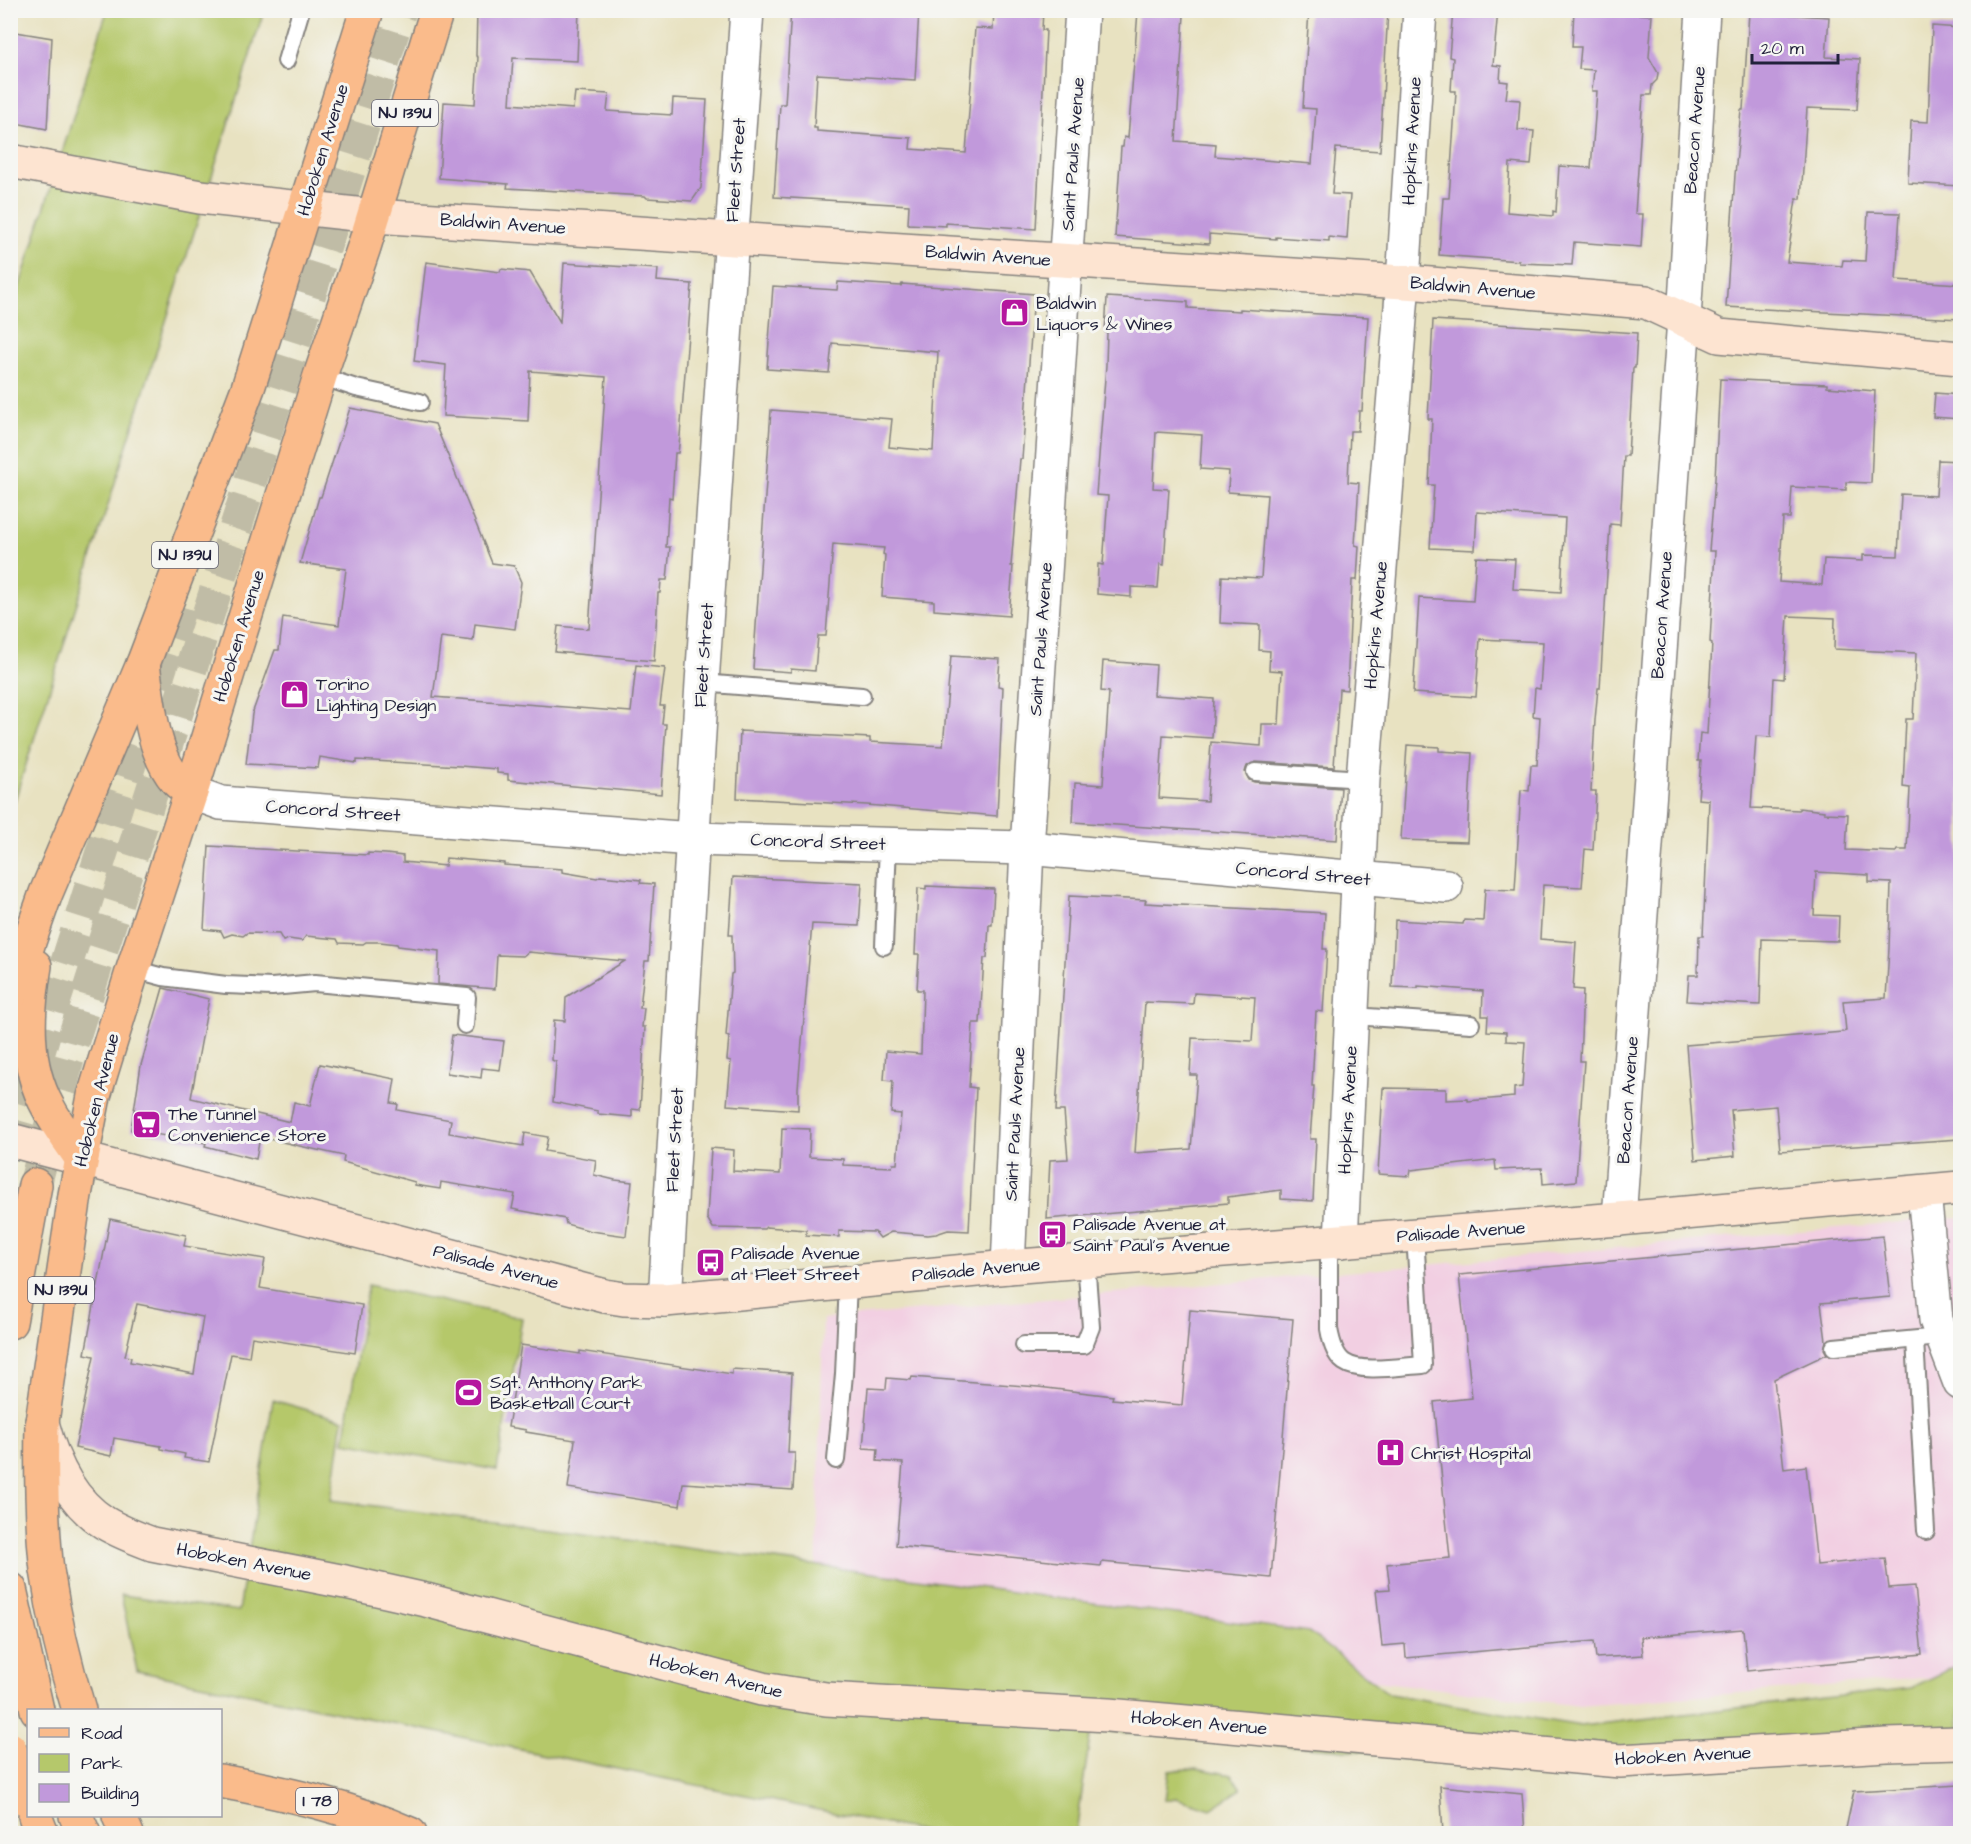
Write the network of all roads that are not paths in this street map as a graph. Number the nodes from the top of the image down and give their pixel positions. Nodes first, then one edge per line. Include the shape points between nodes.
1 (301, 10) edge
2 (367, 10) edge
3 (437, 10) edge
4 (747, 10) edge
5 (1082, 10) edge
6 (1420, 10) edge
7 (1702, 10) edge
8 (286, 61) dead end
9 (10, 161) edge
10 (305, 210) junction
11 (374, 216) junction
12 (731, 239) junction
13 (1066, 261) junction
14 (1403, 282) junction
15 (1683, 318) junction
16 (1960, 358) edge
17 (320, 376) junction
18 (420, 402) dead end
19 (143, 664) junction
20 (702, 683) junction
21 (862, 696) dead end
22 (1255, 772) dead end
23 (1363, 779) junction
24 (191, 792) junction
25 (692, 839) junction
26 (888, 844) junction
27 (1027, 849) junction
28 (1359, 880) junction
29 (1446, 886) dead end
30 (46, 893) junction
31 (884, 946) dead end
32 (133, 969) junction
33 (10, 996) edge
34 (1353, 1016) junction
35 (1472, 1024) dead end
36 (465, 1025) dead end
37 (10, 1140) edge
38 (81, 1158) junction
39 (35, 1185) tunnel mouth
40 (1960, 1188) edge
41 (1924, 1192) junction
42 (1619, 1220) junction
43 (1415, 1235) junction
44 (1335, 1241) junction
45 (1086, 1261) junction
46 (1008, 1267) junction
47 (848, 1282) junction
48 (665, 1300) junction
49 (10, 1322) edge
50 (1939, 1337) edge
51 (1024, 1345) dead end
52 (1833, 1347) dead end
53 (1960, 1383) edge
54 (42, 1422) junction
55 (836, 1460) dead end
56 (1926, 1531) dead end
57 (10, 1589) edge
58 (37, 1709) edge
59 (79, 1709) edge
60 (1960, 1743) edge
61 (10, 1749) edge
62 (27, 1771) edge
63 (10, 1772) edge
64 (222, 1781) edge
65 (27, 1797) edge
66 (36, 1817) edge
67 (77, 1817) edge
68 (120, 1817) edge
69 (42, 1833) edge
70 (84, 1833) edge
71 (128, 1833) edge
72 (410, 1833) edge

1 - 8 lane
2 - 10 main road, Hoboken Avenue / NJ 139U
3 - 11 main road, Hoboken Avenue / NJ 139U
4 - 12 street, Fleet Street
5 - 13 street, Saint Pauls Avenue
6 - 14 street, Hopkins Avenue
7 - 15 street, Beacon Avenue
9 - 10 street, Baldwin Avenue via 200,197
10 - 11 street, Baldwin Avenue
10 - 19 main road, Hoboken Avenue / NJ 139U via 248,388
11 - 12 street, Baldwin Avenue
11 - 17 main road, Hoboken Avenue / NJ 139U
12 - 13 street, Baldwin Avenue
12 - 20 street, Fleet Street
13 - 14 street, Baldwin Avenue
13 - 27 street, Saint Pauls Avenue
14 - 15 street, Baldwin Avenue via 1646,302
14 - 23 street, Hopkins Avenue
15 - 16 street, Baldwin Avenue via 1719,336
15 - 42 street, Beacon Avenue
17 - 18 lane
17 - 24 main road, Hoboken Avenue / NJ 139U
19 - 24 main road via 159,747 173,776
19 - 30 main road, Hoboken Avenue / NJ 139U
20 - 21 lane
20 - 25 street, Fleet Street
22 - 23 lane
23 - 28 street, Hopkins Avenue
24 - 25 street, Concord Street via 221,803
24 - 32 main road, Hoboken Avenue / NJ 139U
25 - 26 street, Concord Street
25 - 48 street, Fleet Street
26 - 27 street, Concord Street
26 - 31 lane
27 - 28 street, Concord Street
27 - 46 street, Saint Pauls Avenue
28 - 29 street, Concord Street
28 - 34 street, Hopkins Avenue
30 - 33 main road, Hoboken Avenue / NJ 139U
30 - 38 main road via 29,1004 30,1040 41,1094
32 - 36 lane via 226,985 272,987 315,983 467,997
32 - 38 main road, Hoboken Avenue / NJ 139U via 94,1096
34 - 35 lane
34 - 44 street, Hopkins Avenue
37 - 38 street, Palisade Avenue
38 - 48 street, Palisade Avenue via 605,1296
38 - 54 main road, Hoboken Avenue / NJ 139U
39 - 49 main road
40 - 41 street, Palisade Avenue
41 - 42 street, Palisade Avenue
41 - 50 street
42 - 43 street, Palisade Avenue
43 - 44 street, Palisade Avenue
43 - 44 lane via 1423,1365 1354,1367 1336,1354 1329,1329
44 - 45 street, Palisade Avenue
45 - 46 street, Palisade Avenue
45 - 51 lane via 1091,1327 1084,1345
46 - 47 street, Palisade Avenue
47 - 48 street, Palisade Avenue
47 - 55 lane
50 - 52 lane
50 - 53 street
50 - 56 lane
54 - 59 main road, NJ 139U via 42,1516 47,1568 59,1635
54 - 60 street, Hoboken Avenue via 47,1444 63,1476 84,1506 127,1535 152,1544 396,1593 794,1695 1108,1715 1620,1761
57 - 58 main road
61 - 65 main road, bridge
62 - 63 main road, bridge
64 - 72 main road, I 78 via 328,1804
66 - 69 main road
67 - 70 main road
68 - 71 main road

